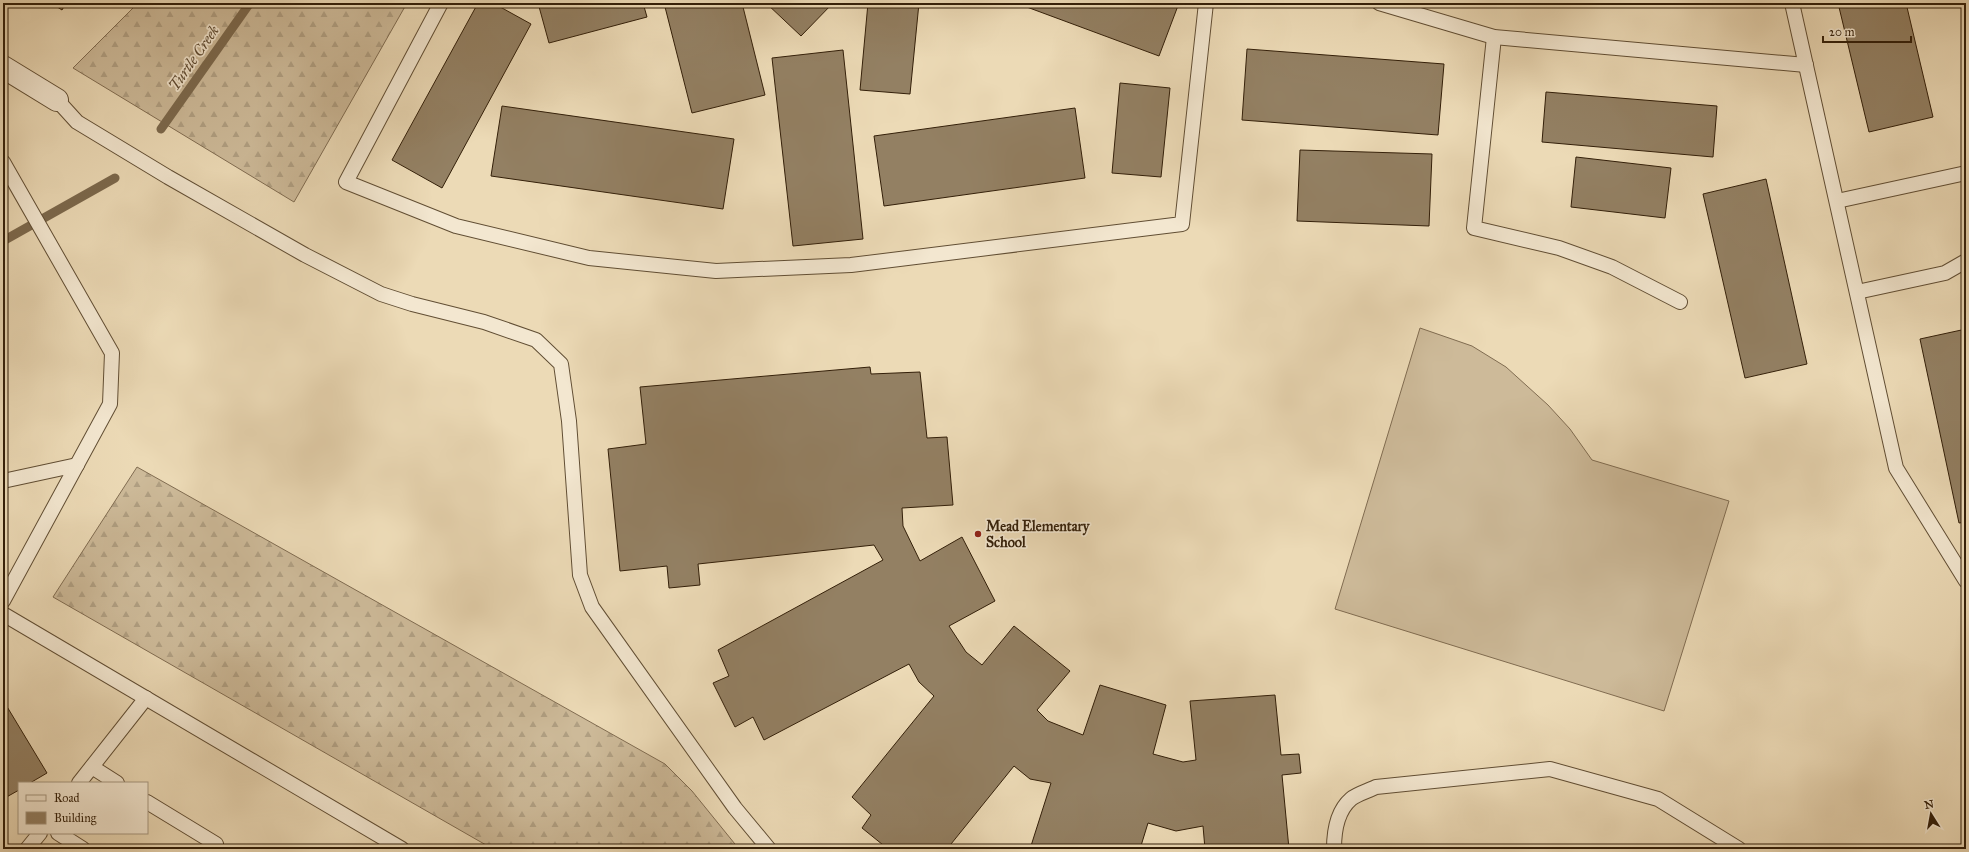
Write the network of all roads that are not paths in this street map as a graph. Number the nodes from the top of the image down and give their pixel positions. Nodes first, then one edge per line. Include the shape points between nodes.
1 (441, 3) edge
2 (1206, 3) edge
3 (1379, 3) edge
4 (1792, 3) edge
5 (1494, 36) junction
6 (1806, 65) junction
7 (3, 67) edge
8 (57, 100) joint
9 (3, 162) edge
10 (1966, 173) edge
11 (1837, 201) junction
12 (1966, 261) edge
13 (1857, 292) junction
14 (1680, 302) dead end
15 (77, 465) junction
16 (3, 481) edge
17 (1966, 581) edge
18 (3, 601) edge
19 (3, 614) edge
20 (146, 698) junction
21 (92, 767) junction
22 (80, 782) edge
23 (115, 782) edge
24 (148, 803) edge
25 (39, 834) edge
26 (60, 834) edge
27 (27, 849) edge
28 (83, 849) edge
29 (213, 849) edge
30 (402, 849) edge
31 (769, 849) edge
32 (1334, 849) edge
33 (1739, 849) edge

1 - 2 lane via 346,182 456,226 589,258 716,271 851,265 1182,224
3 - 5 lane
4 - 6 lane
5 - 6 lane
5 - 14 lane via 1474,228 1560,248 1612,267
6 - 11 lane
7 - 8 street
8 - 31 lane via 77,122 305,255 381,294 484,322 536,340 561,364 569,421 580,575 592,607 735,808
9 - 15 lane via 112,352 110,404
10 - 11 lane
11 - 13 lane
12 - 13 lane via 1945,273
13 - 17 lane via 1896,468
15 - 16 lane
15 - 18 lane
19 - 20 lane
20 - 21 lane
20 - 30 lane
21 - 22 lane
21 - 23 lane
24 - 29 lane via 216,844
25 - 27 lane
26 - 28 lane
32 - 33 lane via 1334,834 1339,816 1351,800 1376,787 1550,769 1658,799

